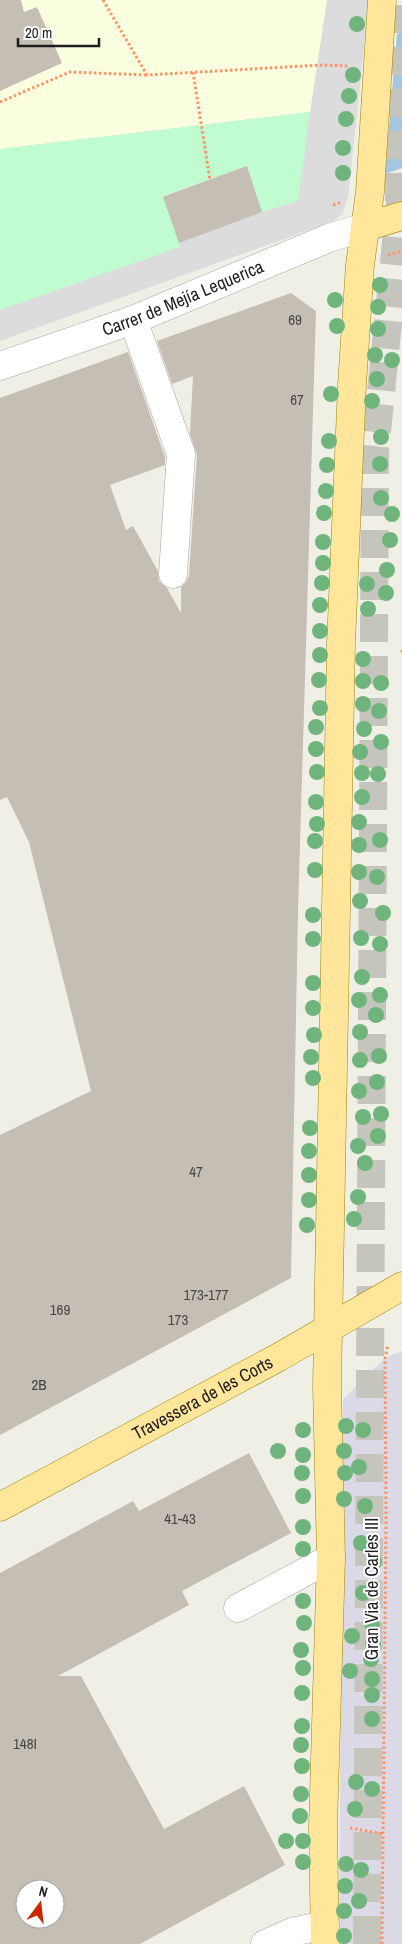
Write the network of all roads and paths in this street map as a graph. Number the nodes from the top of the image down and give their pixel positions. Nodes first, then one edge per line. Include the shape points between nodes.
1 (103, 0) edge
2 (382, 0) edge
3 (348, 66) dead end
4 (193, 72) junction
5 (147, 75) junction
6 (0, 102) edge
7 (210, 180) dead end
8 (402, 216) edge
9 (365, 227) junction
10 (132, 320) junction
11 (0, 366) edge
12 (173, 574) dead end
13 (402, 650) edge
14 (402, 655) edge
15 (402, 1286) edge
16 (328, 1329) junction
17 (388, 1344) dead end
18 (0, 1507) edge
19 (331, 1558) junction
20 (238, 1608) dead end
21 (349, 1828) dead end
22 (384, 1834) junction
23 (325, 1934) edge
24 (264, 1944) edge
25 (382, 1944) edge

1 - 5 path
2 - 9 main road
3 - 4 path
4 - 5 path
4 - 7 path
5 - 6 path via 70,72
8 - 9 main road
9 - 10 street, Carrer de Mejía Lequerica via 329,238
9 - 16 main road via 352,385 341,644
10 - 11 street, Carrer de Mejía Lequerica
10 - 12 street via 181,454
13 - 14 path
15 - 16 main road, Travessera de les Corts
16 - 18 main road, Travessera de les Corts
16 - 19 main road
17 - 22 path, Gran Via de Carles III via 385,1358
19 - 20 street
19 - 23 main road via 323,1827
21 - 22 path
22 - 25 path, Gran Via de Carles III
23 - 24 street via 292,1932

